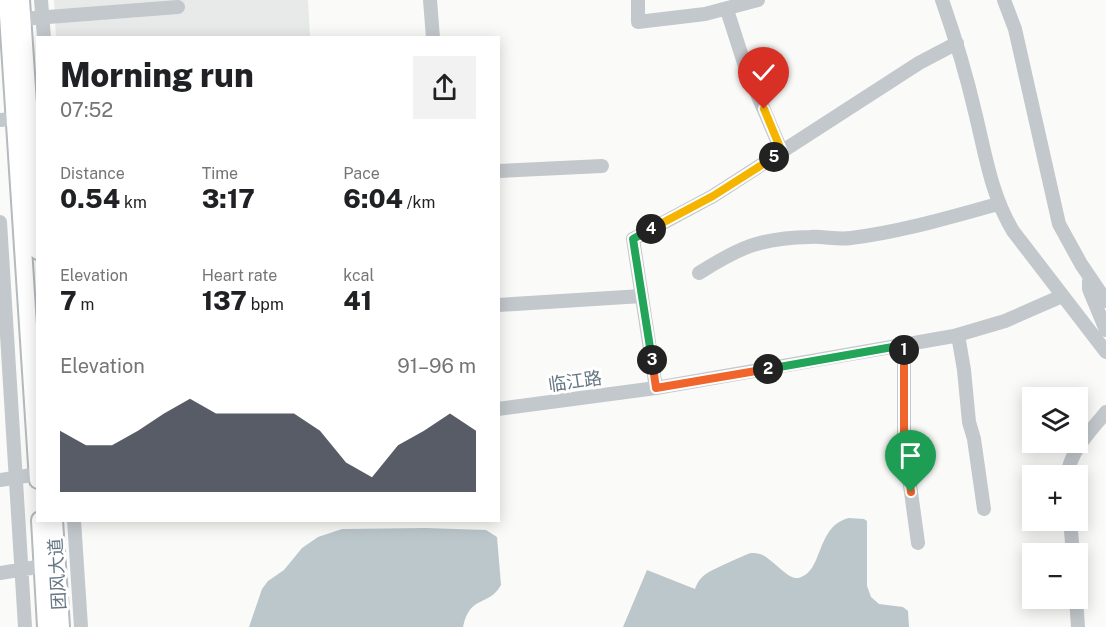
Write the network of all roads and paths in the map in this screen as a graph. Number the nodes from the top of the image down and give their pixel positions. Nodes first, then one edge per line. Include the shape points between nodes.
1 (7, 0) edge
2 (21, 0) edge
3 (41, 0) edge
4 (430, 0) edge
5 (638, 0) edge
6 (758, 0) edge
7 (942, 0) edge
8 (1004, 0) edge
9 (178, 6) dead end
10 (730, 6) edge
11 (42, 17) junction
12 (22, 19) junction
13 (44, 36) edge
14 (433, 36) edge
15 (957, 43) junction
16 (7, 119) edge
17 (782, 152) junction
18 (602, 166) dead end
19 (500, 171) edge
20 (998, 204) junction
21 (0, 222) edge
22 (36, 222) edge
23 (699, 273) dead end
24 (1089, 276) junction
25 (642, 296) junction
26 (1062, 296) junction
27 (1106, 301) edge
28 (500, 305) edge
29 (1106, 330) edge
30 (958, 335) junction
31 (904, 345) junction
32 (1106, 352) edge
33 (656, 388) junction
34 (500, 409) edge
35 (1106, 412) edge
36 (36, 462) edge
37 (1070, 465) edge
38 (36, 474) edge
39 (16, 477) junction
40 (0, 480) edge
41 (984, 509) dead end
42 (40, 522) edge
43 (54, 522) edge
44 (74, 522) edge
45 (918, 543) dead end
46 (43, 566) junction
47 (21, 568) junction
48 (0, 573) edge
49 (1077, 609) edge
50 (25, 627) edge
51 (46, 627) edge
52 (61, 627) edge
53 (81, 627) edge
54 (1078, 627) edge

1 - 16 main road
2 - 12 main road
3 - 11 street
4 - 14 street
5 - 10 street via 638,22 683,18
6 - 10 street
7 - 15 street
8 - 24 street via 1015,29 1059,224
9 - 11 street
10 - 17 street via 745,66
11 - 12 street
11 - 13 street
12 - 22 main road
15 - 17 street via 919,63
15 - 20 street
16 - 36 main road
17 - 25 street via 713,196 633,239
18 - 19 street
20 - 23 street via 853,238 812,237 755,243
20 - 26 street via 1013,231
21 - 39 street
24 - 27 street
24 - 29 street via 1089,289
25 - 28 street
25 - 33 street
26 - 30 street, 临江路 via 1005,321
26 - 32 street
30 - 31 street, 临江路
30 - 41 street
31 - 33 street, 临江路
31 - 45 street via 904,441
33 - 34 street, 临江路
35 - 37 street via 1074,453
38 - 39 street
39 - 40 street
39 - 47 street
42 - 46 main road, 团风大道
43 - 52 main road, 团风大道
44 - 53 street
46 - 47 street
46 - 51 main road, 团风大道
47 - 48 street
47 - 50 street
49 - 54 street

